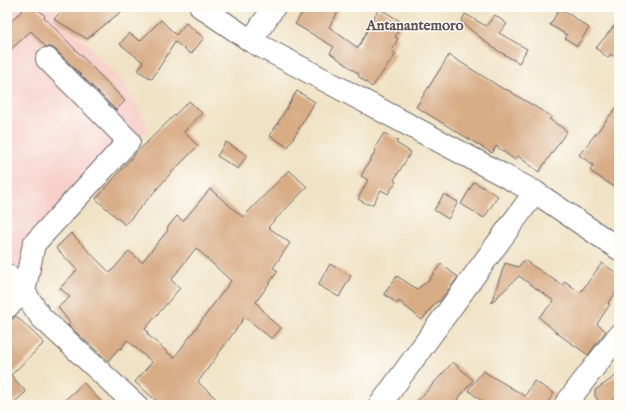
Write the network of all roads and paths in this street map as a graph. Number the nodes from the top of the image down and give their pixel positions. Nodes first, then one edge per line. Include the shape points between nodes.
1 (201, 7) edge
2 (274, 7) edge
3 (252, 42) junction
4 (47, 59) dead end
5 (536, 192) junction
6 (619, 249) edge
7 (7, 275) edge
8 (24, 292) junction
9 (7, 307) edge
10 (619, 335) edge
11 (136, 405) edge
12 (380, 405) edge
13 (565, 405) edge

1 - 3 street
2 - 3 street
3 - 5 street
4 - 8 street via 128,142 34,244
5 - 6 street
5 - 12 street
7 - 8 street
8 - 9 street
8 - 11 street via 41,317
10 - 13 street

